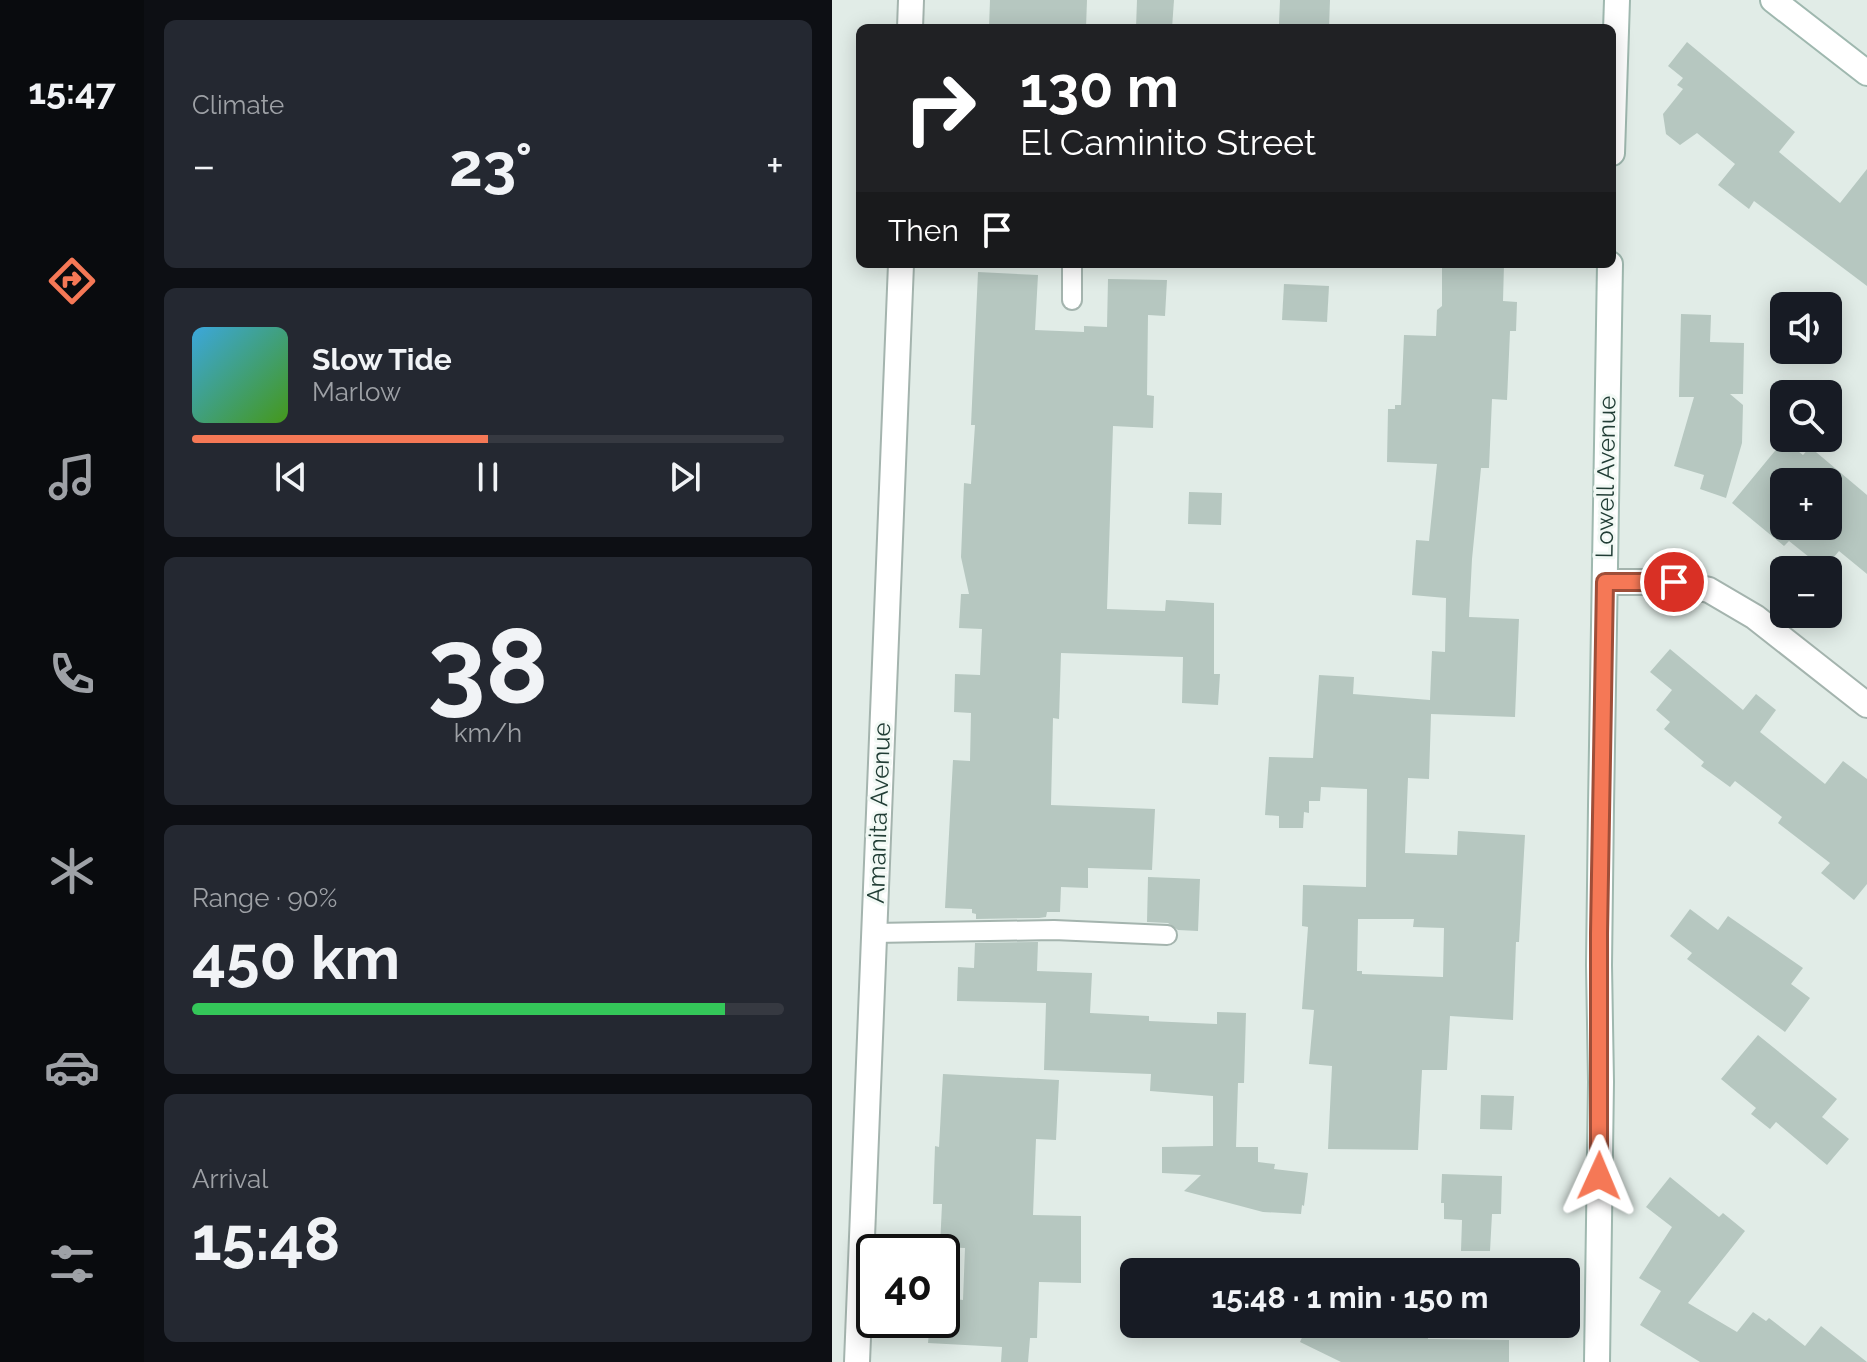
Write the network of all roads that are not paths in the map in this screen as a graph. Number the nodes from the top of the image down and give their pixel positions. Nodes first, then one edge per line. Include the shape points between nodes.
1 (911, 0) edge
2 (1617, 0) edge
3 (1773, 0) edge
4 (910, 24) edge
5 (1616, 31) edge
6 (1867, 73) edge
7 (901, 268) edge
8 (1072, 268) edge
9 (1610, 268) edge
10 (1072, 300) dead end
11 (1605, 582) junction
12 (1867, 705) edge
13 (874, 933) junction
14 (1167, 935) dead end
15 (857, 1362) edge
16 (1597, 1362) edge

1 - 4 street
2 - 5 street
3 - 6 street
7 - 13 street, Amanita Avenue
8 - 10 lane
9 - 11 street, Lowell Avenue
11 - 12 street via 1674,582 1709,590 1755,617
11 - 16 street, Lowell Avenue
13 - 14 lane via 1054,930
13 - 15 street, Amanita Avenue

